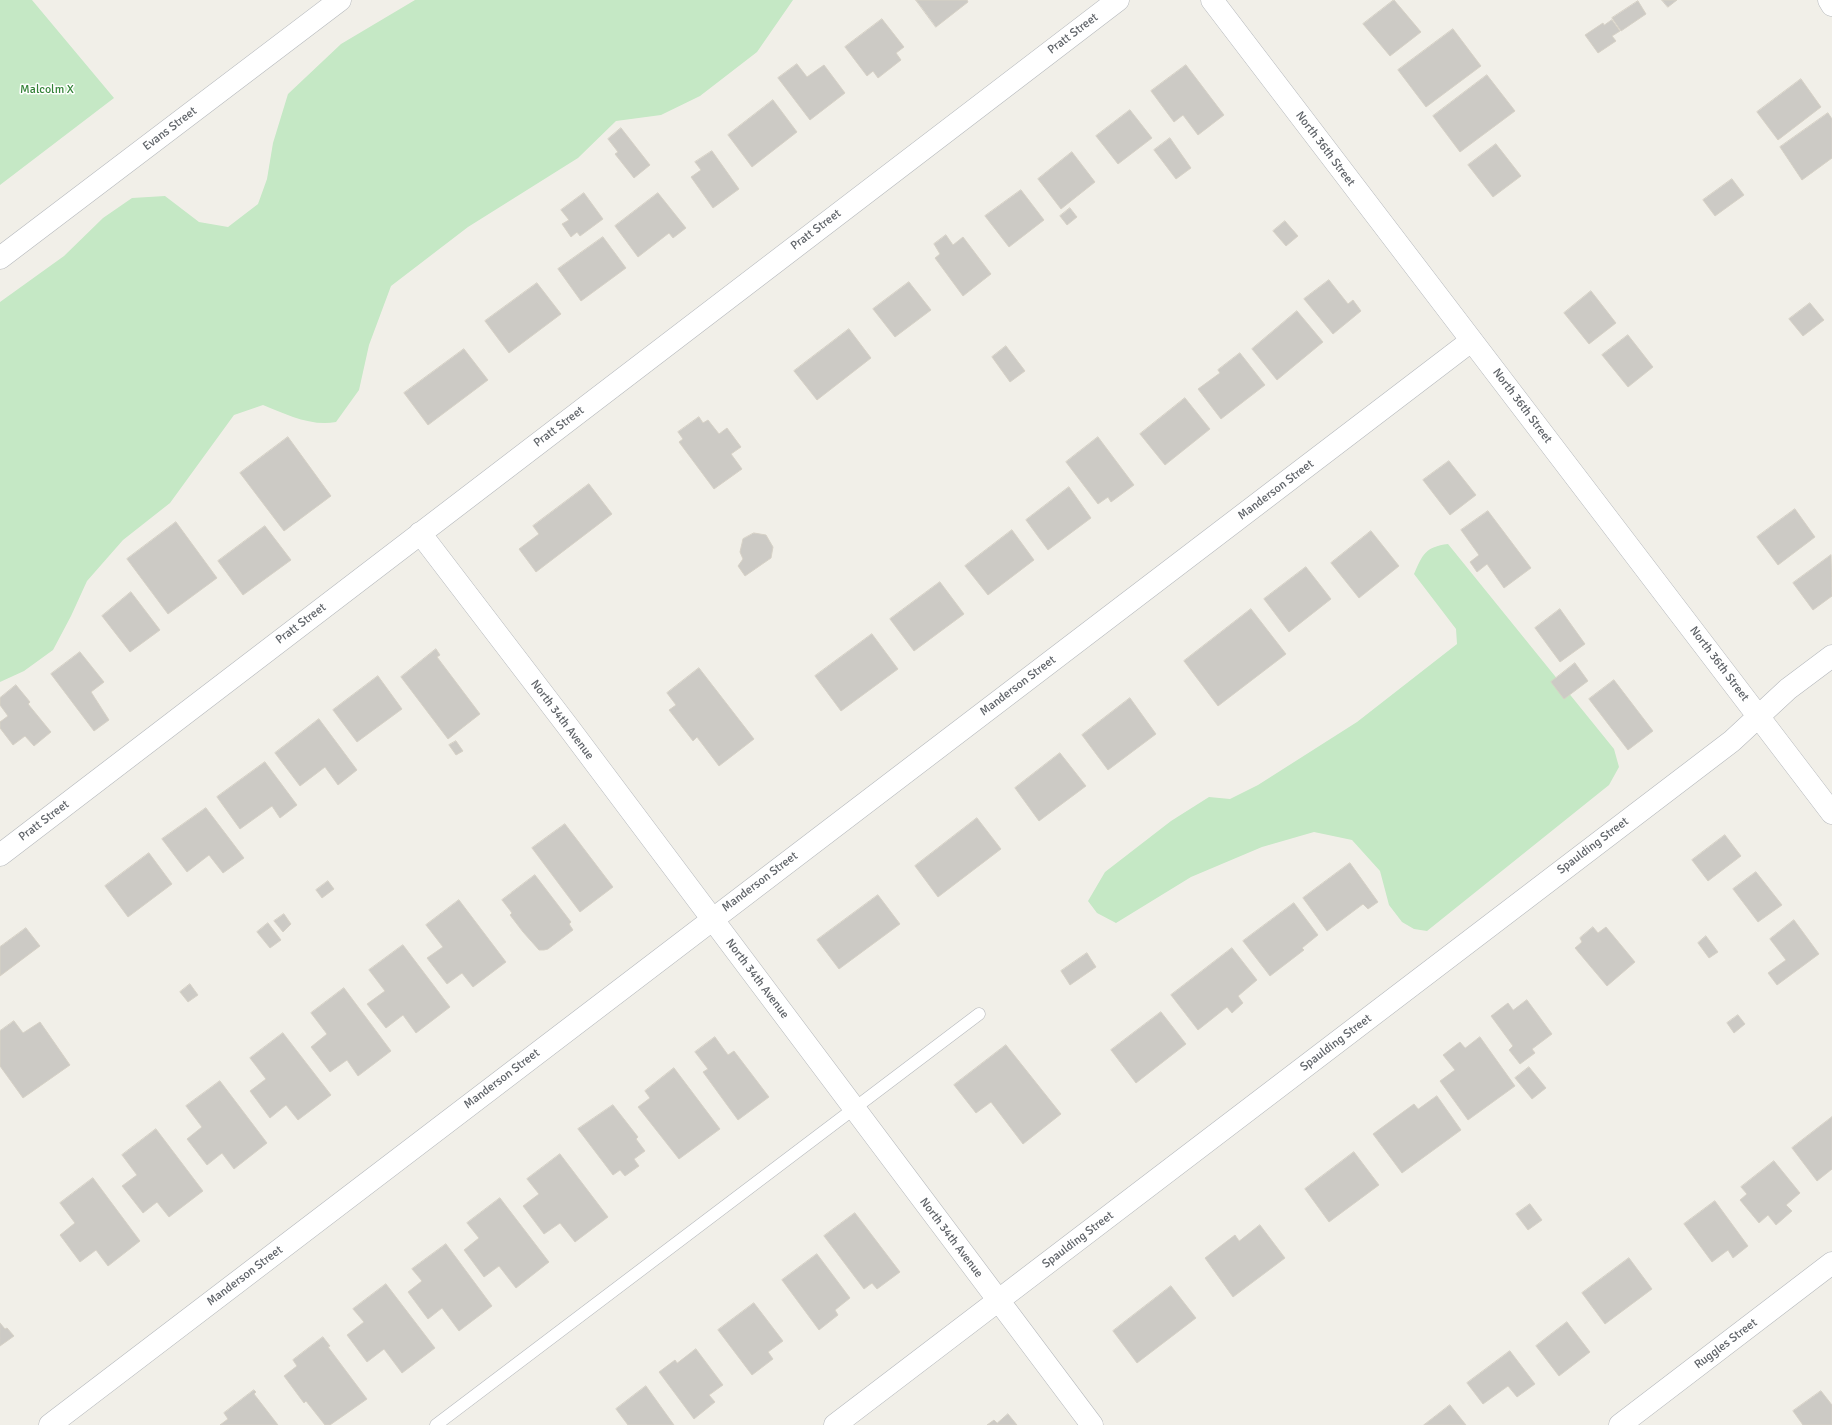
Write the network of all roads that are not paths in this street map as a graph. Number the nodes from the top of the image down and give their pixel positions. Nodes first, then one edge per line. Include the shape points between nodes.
1 (340, 0) edge
2 (1118, 0) edge
3 (1212, 0) edge
4 (1828, 0) edge
5 (1832, 5) edge
6 (0, 258) edge
7 (1471, 341) junction
8 (420, 533) junction
9 (1832, 656) edge
10 (1758, 716) junction
11 (1832, 812) edge
12 (0, 855) edge
13 (712, 919) junction
14 (979, 1014) dead end
15 (854, 1109) junction
16 (1832, 1263) edge
17 (998, 1301) junction
18 (50, 1425) edge
19 (436, 1425) edge
20 (835, 1425) edge
21 (1092, 1425) edge
22 (1620, 1425) edge

1 - 6 street, Evans Street
2 - 8 street, Pratt Street
3 - 7 street, North 36th Street
4 - 5 street
7 - 10 street, North 36th Street
7 - 13 street, Manderson Street
8 - 12 street, Pratt Street
8 - 13 street, North 34th Avenue
9 - 10 street, Spaulding Street via 1788,689
10 - 11 street, North 36th Street
10 - 17 street, Spaulding Street via 1732,741
13 - 15 street, North 34th Avenue
13 - 18 street, Manderson Street
14 - 15 lane
15 - 17 street, North 34th Avenue
15 - 19 lane
16 - 22 street, Ruggles Street
17 - 20 street, Spaulding Street
17 - 21 street, North 34th Avenue

